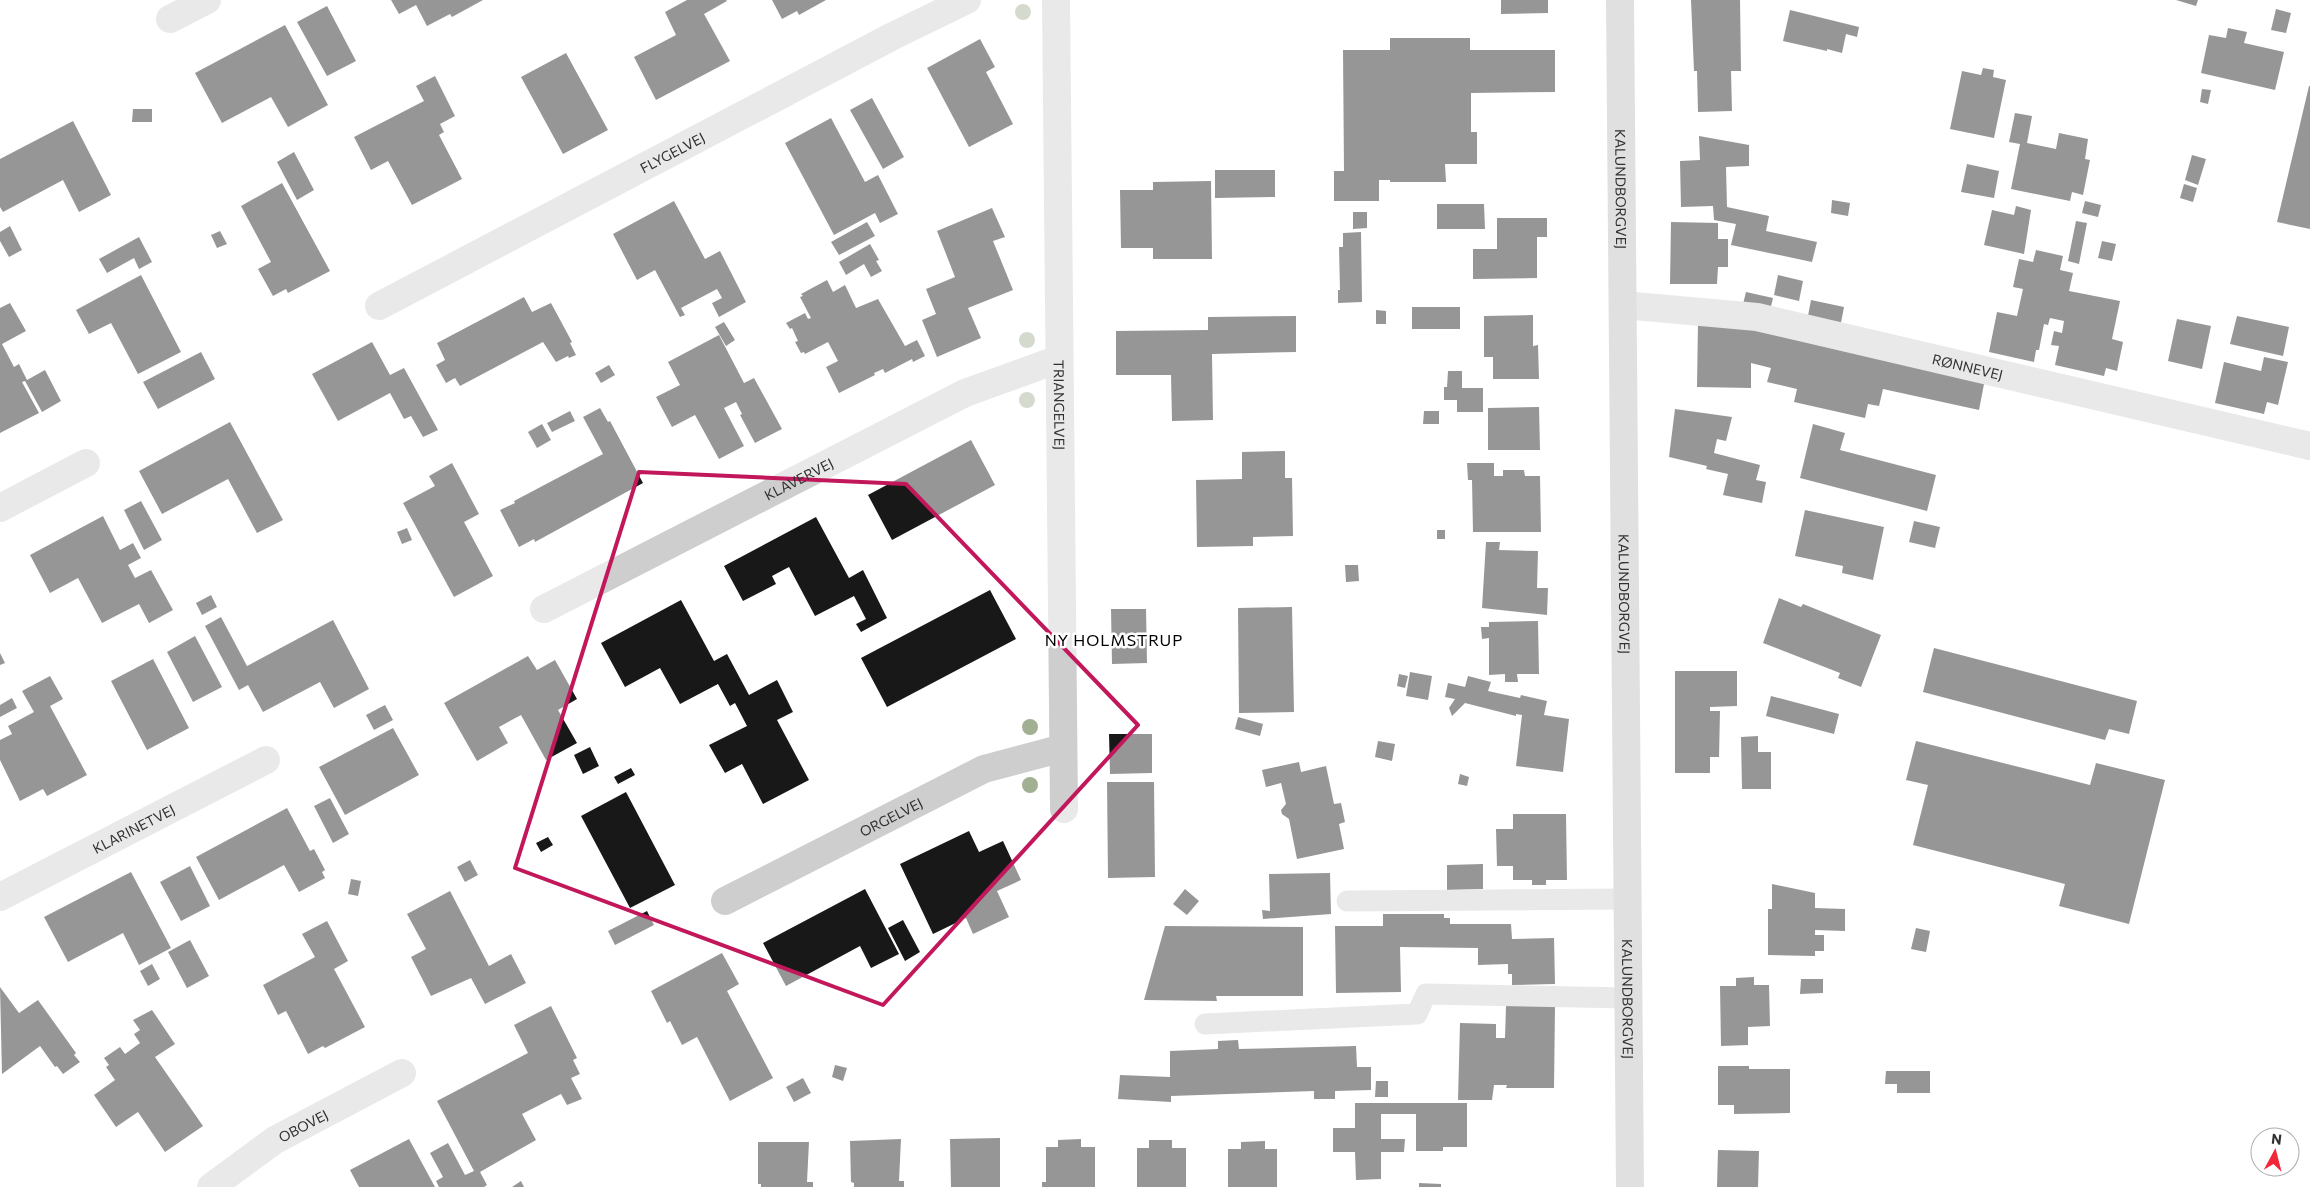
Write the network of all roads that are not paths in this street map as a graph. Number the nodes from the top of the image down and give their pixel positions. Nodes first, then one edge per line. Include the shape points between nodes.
1 (206, 0) edge
2 (967, 0) edge
3 (1056, 0) edge
4 (1620, 0) edge
5 (170, 20) dead end
6 (1623, 305) junction
7 (379, 306) dead end
8 (1059, 359) junction
9 (2310, 446) edge
10 (86, 463) dead end
11 (0, 508) edge
12 (544, 609) dead end
13 (1063, 748) junction
14 (266, 760) dead end
15 (1064, 809) dead end
16 (0, 897) edge
17 (1627, 899) junction
18 (726, 901) dead end
19 (1347, 901) dead end
20 (1628, 998) junction
21 (1204, 1024) dead end
22 (402, 1074) dead end
23 (211, 1187) edge
24 (1630, 1187) edge

1 - 5 street
2 - 7 street, FLYGELVEJ
3 - 8 street, TRIANGELVEJ
4 - 6 street, KALUNDBORGVEJ
6 - 9 street, RØNNEVEJ via 1757,317
6 - 17 street, KALUNDBORGVEJ
8 - 12 street, KLAVERVEJ via 965,393
8 - 13 street, TRIANGELVEJ
10 - 11 street
13 - 15 street, TRIANGELVEJ
13 - 18 street, ORGELVEJ via 984,770
14 - 16 street, KLARINETVEJ
17 - 19 lane
17 - 20 street, KALUNDBORGVEJ
20 - 21 lane via 1426,994 1417,1014
20 - 24 street, KALUNDBORGVEJ
22 - 23 street, OBOVEJ via 275,1140

